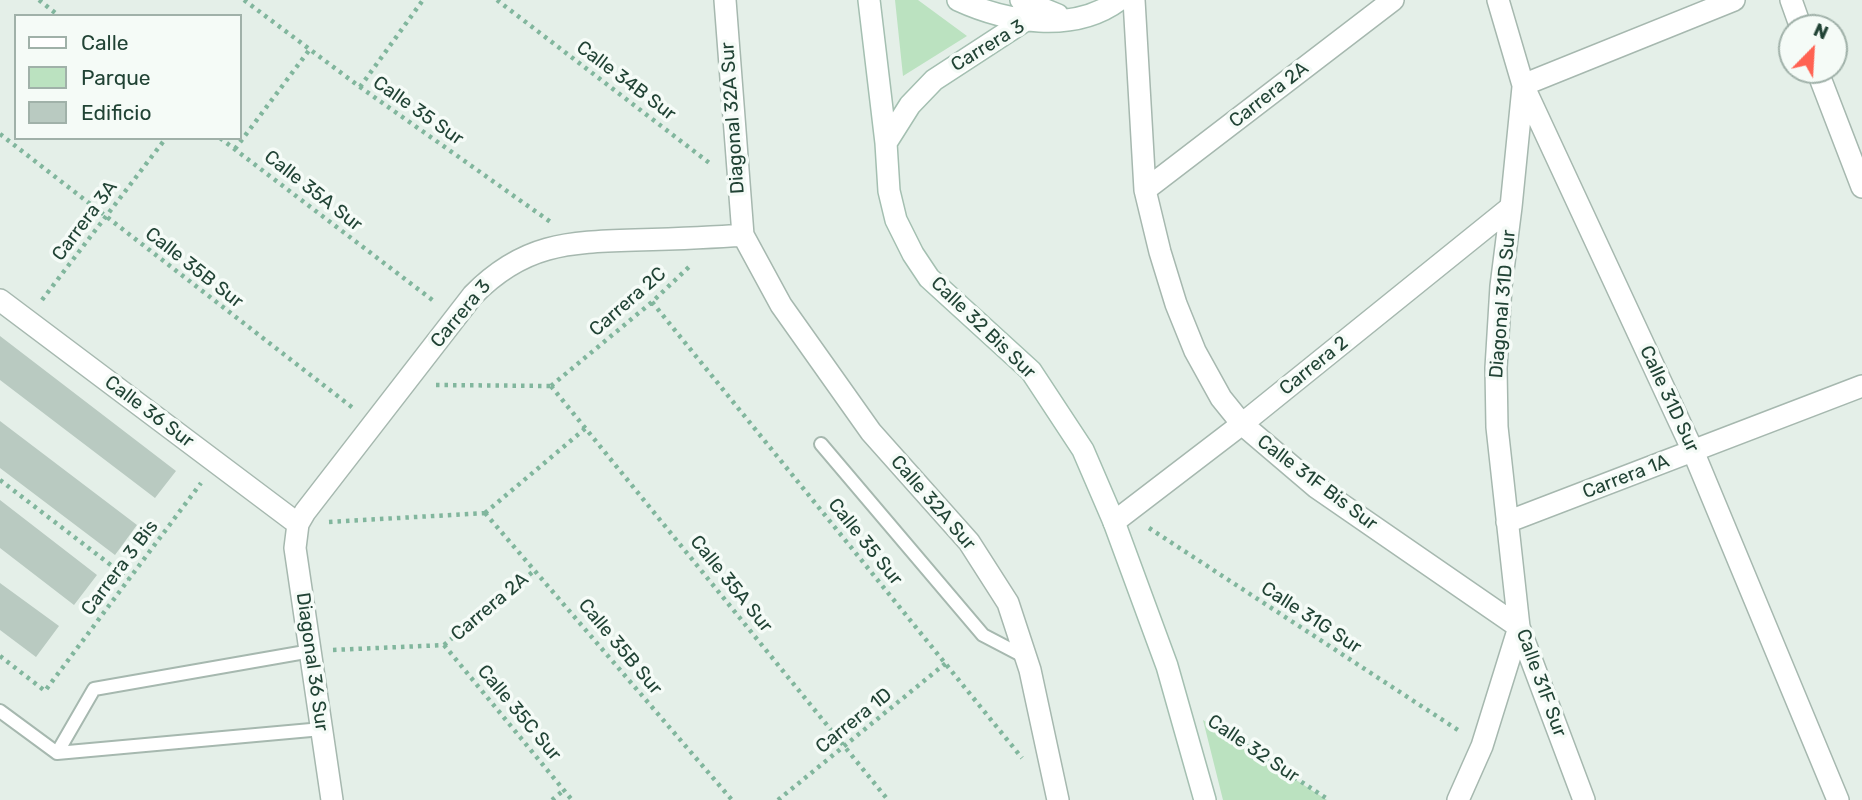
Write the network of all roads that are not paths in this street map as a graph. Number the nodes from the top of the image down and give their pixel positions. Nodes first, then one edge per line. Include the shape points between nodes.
1 (725, 0) edge
2 (869, 0) edge
3 (958, 0) edge
4 (1119, 0) edge
5 (1133, 0) edge
6 (1393, 0) edge
7 (1498, 0) edge
8 (1734, 0) edge
9 (1023, 10) edge
10 (1822, 84) edge
11 (1523, 85) junction
12 (886, 143) junction
13 (1862, 187) edge
14 (1145, 190) junction
15 (1511, 207) junction
16 (743, 235) junction
17 (0, 300) edge
18 (1862, 386) edge
19 (1242, 424) junction
20 (821, 444) dead end
21 (1693, 451) junction
22 (1120, 517) junction
23 (1507, 522) junction
24 (298, 524) junction
25 (1519, 627) junction
26 (311, 651) junction
27 (1027, 658) junction
28 (0, 711) edge
29 (322, 729) junction
30 (57, 753) junction
31 (332, 800) edge
32 (1058, 800) edge
33 (1205, 800) edge
34 (1458, 800) edge
35 (1584, 800) edge
36 (1838, 800) edge

1 - 16 street, Diagonal 32A Sur
2 - 12 street, Calle 32 Bis Sur
3 - 9 street via 982,11
4 - 9 street, Carrera 3 via 1068,19
5 - 14 street, Calle 31F Bis Sur
6 - 14 street, Carrera 2A
7 - 11 street, Calle 31D Sur
8 - 11 street
9 - 12 street, Carrera 3 via 934,80 910,105
10 - 13 street
11 - 15 street, Diagonal 31D Sur
11 - 21 street, Calle 31D Sur
12 - 22 street, Calle 32 Bis Sur via 891,201 913,254 945,294 1031,371
14 - 19 street, Calle 31F Bis Sur via 1176,304 1195,351 1221,398
15 - 19 street, Carrera 2
15 - 23 street, Diagonal 31D Sur via 1496,368
16 - 24 street, Carrera 3 via 578,242 551,247 508,265 489,278 455,318
16 - 27 street, Calle 32A Sur via 781,305 871,432 969,542 1008,603
17 - 24 street, Calle 36 Sur
18 - 21 street, Carrera 1A
19 - 22 street, Carrera 2
19 - 25 street, Calle 31F Bis Sur via 1316,487
20 - 27 lane via 983,635
21 - 23 street, Carrera 1A
21 - 36 street, Calle 31D Sur
22 - 33 street, Calle 32 Bis Sur
23 - 25 street, Calle 31F Sur
24 - 26 street, Diagonal 36 Sur via 295,548
25 - 34 street via 1482,746
25 - 35 street, Calle 31F Sur
26 - 29 street, Diagonal 36 Sur
26 - 30 lane via 94,689
27 - 32 street, Calle 32A Sur
28 - 30 lane
29 - 30 lane
29 - 31 street, Diagonal 36 Sur

